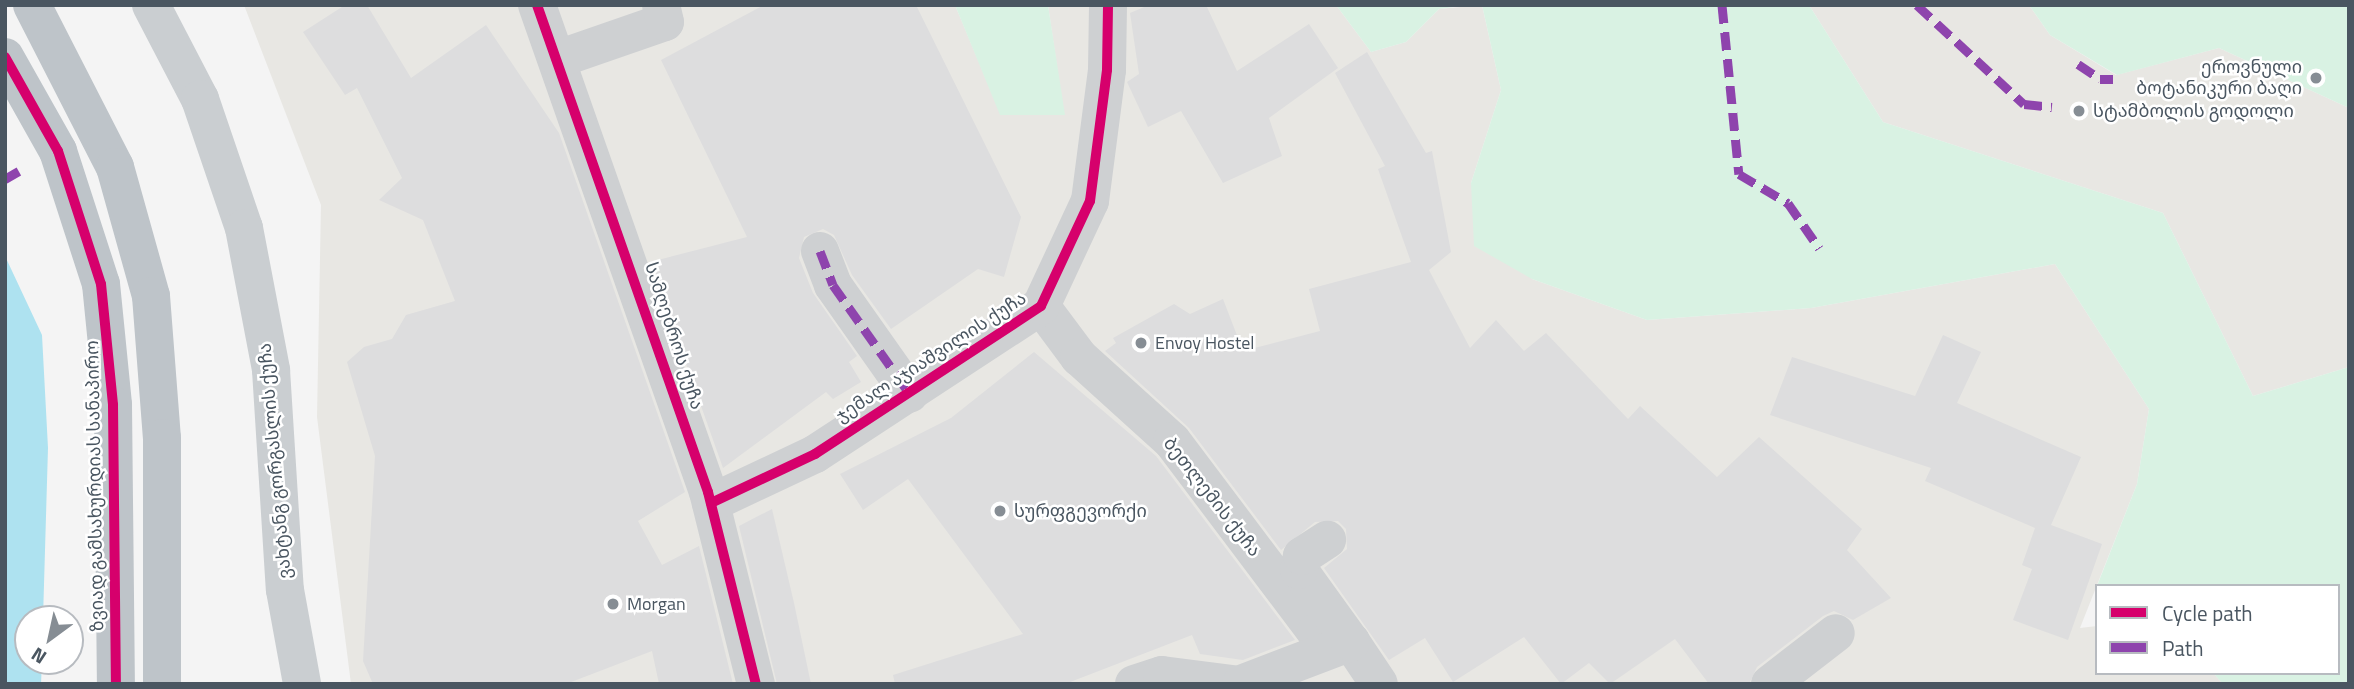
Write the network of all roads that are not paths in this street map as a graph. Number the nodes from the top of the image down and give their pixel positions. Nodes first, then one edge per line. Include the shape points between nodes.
1 (32, 5) edge
2 (151, 5) edge
3 (537, 5) edge
4 (1108, 5) edge
5 (669, 15) edge
6 (5, 57) edge
7 (558, 59) junction
8 (820, 251) dead end
9 (1041, 306) junction
10 (909, 394) junction
11 (711, 503) junction
12 (1327, 540) dead end
13 (1836, 633) dead end
14 (1351, 642) junction
15 (1227, 683) edge
16 (116, 684) edge
17 (162, 684) edge
18 (302, 684) edge
19 (756, 684) edge
20 (1134, 684) edge
21 (1379, 684) edge
22 (1770, 684) edge

1 - 17 highway via 115,167 151,296 162,438
2 - 18 main road, ვახტანგ გორგასლის ქუჩა via 200,99 244,228 271,370 285,590
3 - 7 street, სამღებროს ქუჩა
4 - 9 street, ჯემალ აჯიაშვილის ქუჩა via 1107,70 1090,201
5 - 7 street
6 - 16 highway, ზვიად გამსახურდიას სანაპირო via 58,151 101,284 113,405
7 - 11 street, სამღებროს ქუჩა
8 - 10 street via 833,285
9 - 10 street, ჯემალ აჯიაშვილის ქუჩა
9 - 14 street, ბეთლემის ქუჩა via 1079,357 1172,441 1316,632
10 - 11 street, ჯემალ აჯიაშვილის ქუჩა via 814,454
11 - 19 street, სამღებროს ქუჩა
12 - 14 street via 1302,556 1299,570
13 - 22 street
14 - 15 street
14 - 21 street
15 - 20 street via 1162,675

